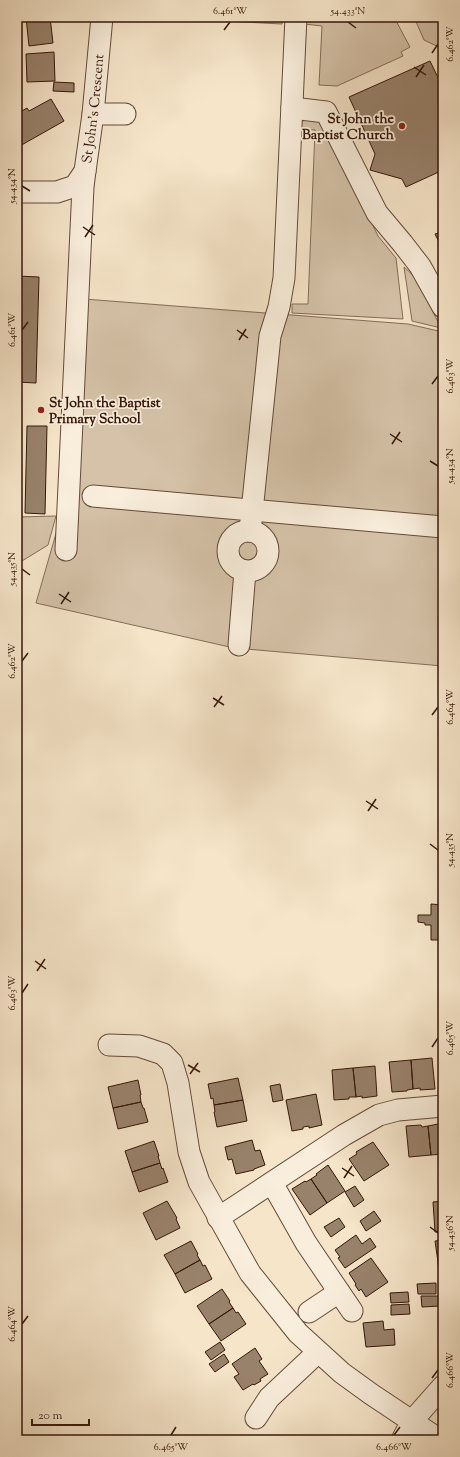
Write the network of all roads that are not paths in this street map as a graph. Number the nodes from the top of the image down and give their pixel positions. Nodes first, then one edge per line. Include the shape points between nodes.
1 (102, 17) edge
2 (296, 17) edge
3 (292, 108) junction
4 (93, 114) junction
5 (125, 114) dead end
6 (85, 171) junction
7 (17, 192) edge
8 (443, 307) edge
9 (93, 496) dead end
10 (252, 510) junction
11 (443, 527) edge
12 (250, 531) junction
13 (66, 550) dead end
14 (245, 572) junction
15 (239, 645) dead end
16 (109, 1045) dead end
17 (443, 1106) edge
18 (272, 1183) junction
19 (218, 1218) junction
20 (340, 1292) junction
21 (352, 1311) dead end
22 (309, 1312) dead end
23 (318, 1352) junction
24 (443, 1386) edge
25 (256, 1418) dead end
26 (412, 1421) junction
27 (402, 1440) edge
28 (440, 1440) edge

1 - 4 street, St John's Crescent
2 - 3 street
3 - 8 street via 326,112 378,213 420,266
3 - 10 street via 284,278 270,336
4 - 5 street
4 - 6 street, St John's Crescent
6 - 7 street, St John's Crescent via 75,186 57,192
6 - 13 street
9 - 10 street
10 - 11 street
10 - 12 street
12 - 14 street via 236,534 228,545 227,552 233,565
12 - 14 street via 261,536 268,547 268,554 258,569
14 - 15 street
16 - 19 street via 139,1046 163,1054 172,1062 189,1152 199,1182
17 - 18 street via 398,1110 379,1115
18 - 19 street
18 - 20 street via 306,1243
19 - 23 street via 250,1273 298,1332
20 - 21 street
20 - 22 street
23 - 25 street via 269,1398
23 - 26 street via 342,1373
24 - 26 street
26 - 27 street
26 - 28 street

